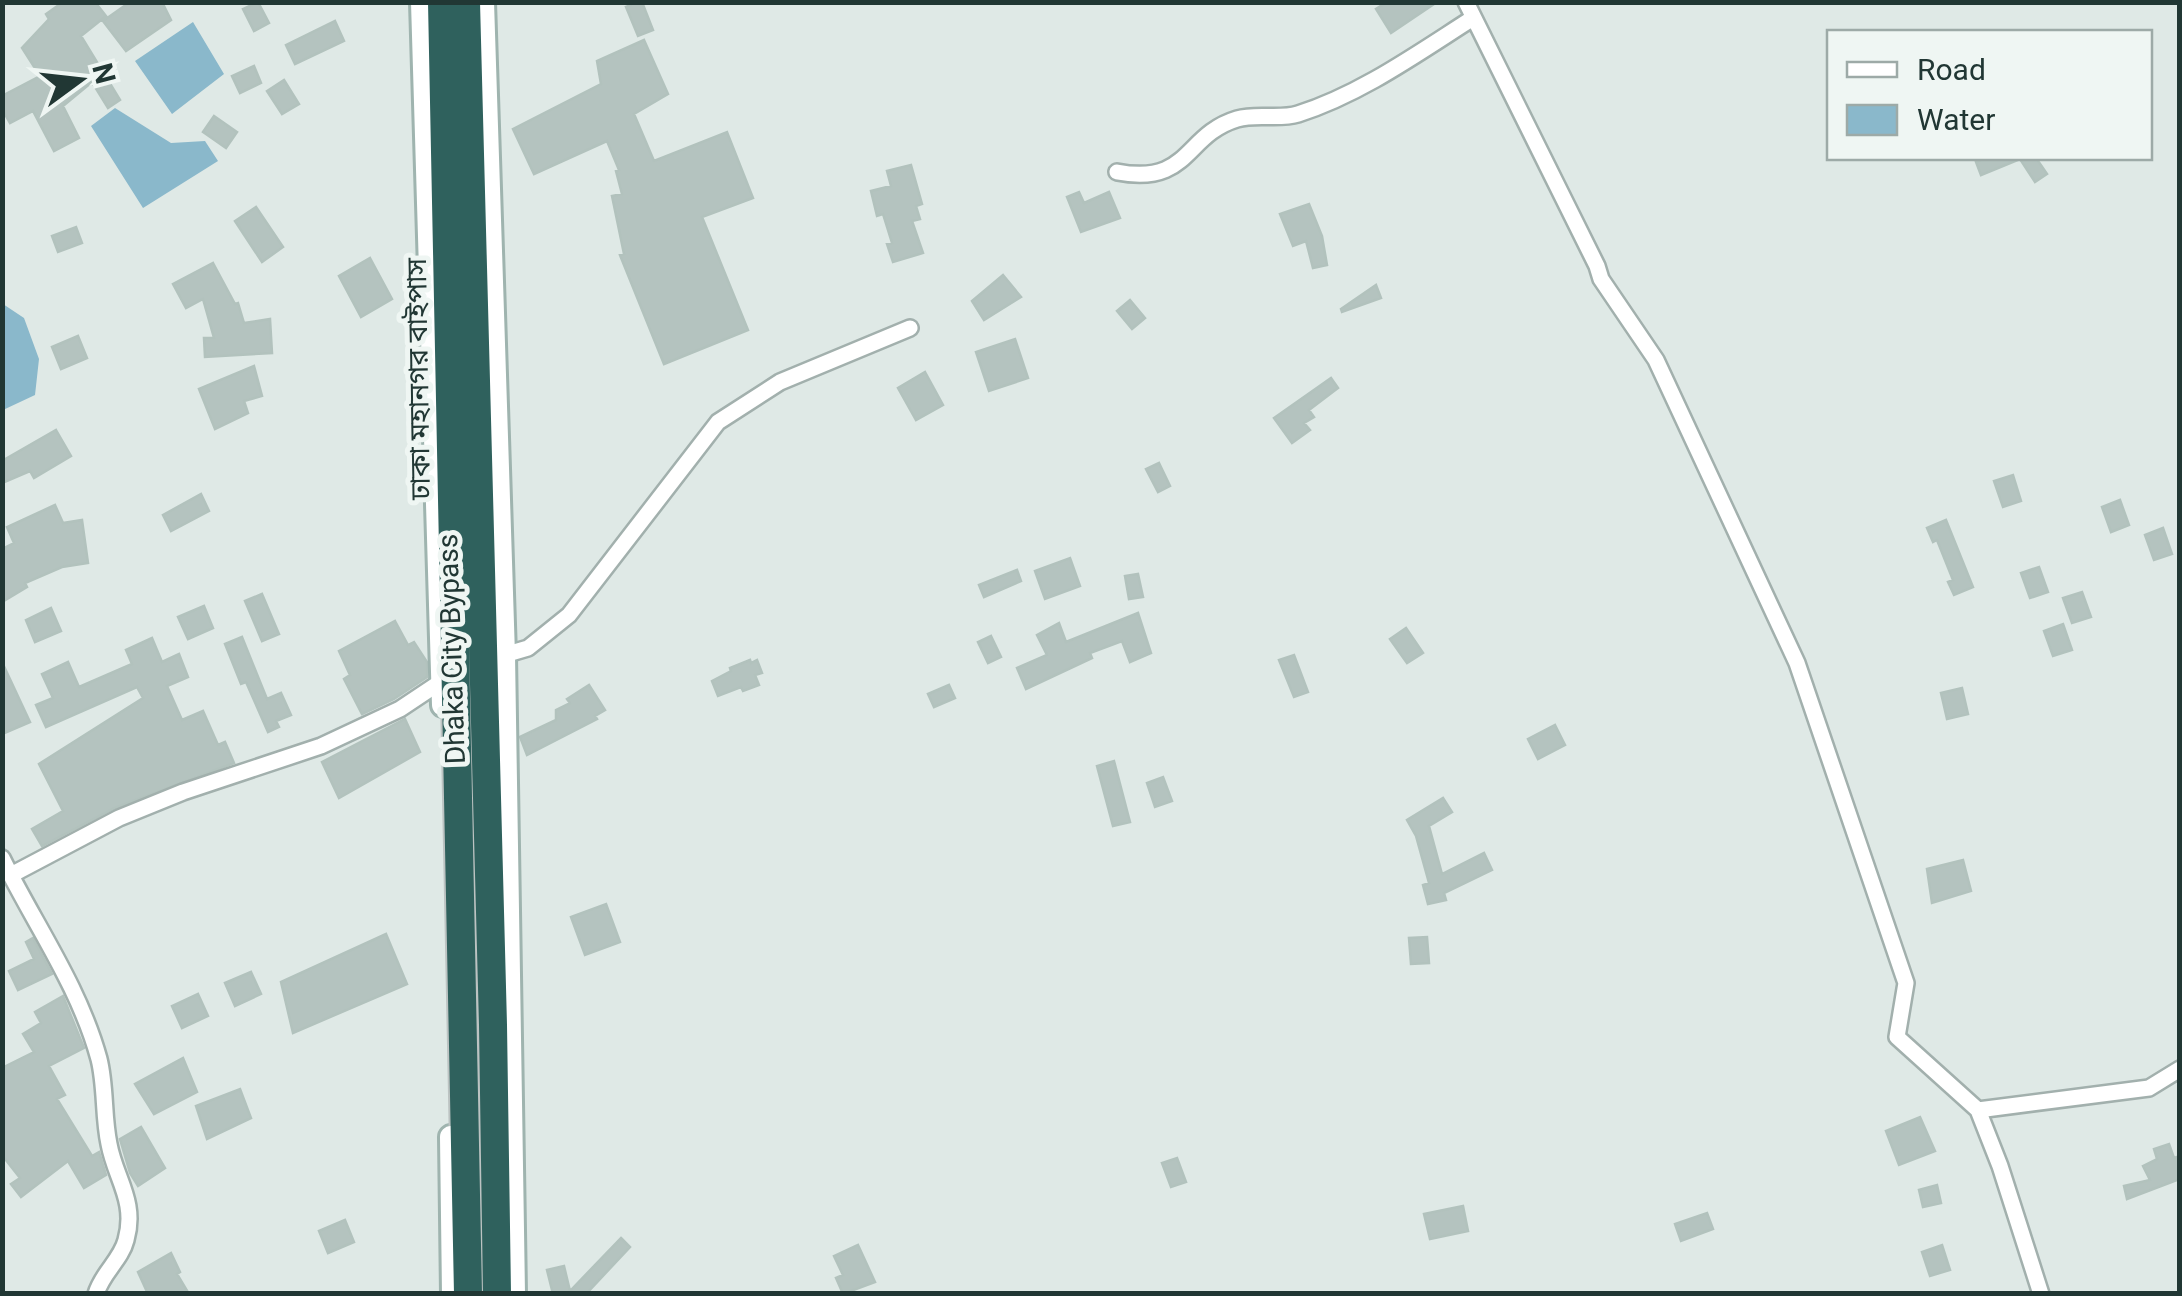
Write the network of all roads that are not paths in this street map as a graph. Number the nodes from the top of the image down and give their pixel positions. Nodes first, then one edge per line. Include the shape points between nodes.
1 (422, 2) edge
2 (442, 2) edge
3 (466, 2) edge
4 (484, 2) edge
5 (1466, 2) edge
6 (1473, 18) junction
7 (1117, 172) dead end
8 (910, 328) dead end
9 (504, 655) junction
10 (442, 681) junction
11 (2, 858) edge
12 (11, 876) junction
13 (2180, 1069) edge
14 (1978, 1110) junction
15 (96, 1294) edge
16 (453, 1294) edge
17 (468, 1294) edge
18 (496, 1294) edge
19 (514, 1294) edge
20 (2042, 1294) edge

1 - 10 main road
2 - 17 highway, ঢাকা মহানগর বাইপাস
3 - 18 highway, Dhaka City Bypass
4 - 9 main road
5 - 6 street
6 - 7 street via 1377,79 1295,115 1235,120 1176,166 1140,176
6 - 14 street via 1601,279 1656,360 1797,663 1906,984 1897,1037
8 - 9 street via 780,382 718,422 569,616 528,648
9 - 19 main road
10 - 12 street via 400,710 321,746 119,818
10 - 16 main road
11 - 12 street
12 - 15 street via 78,1000 100,1062 109,1146 130,1214 126,1244
13 - 14 street via 2150,1088
14 - 20 street

